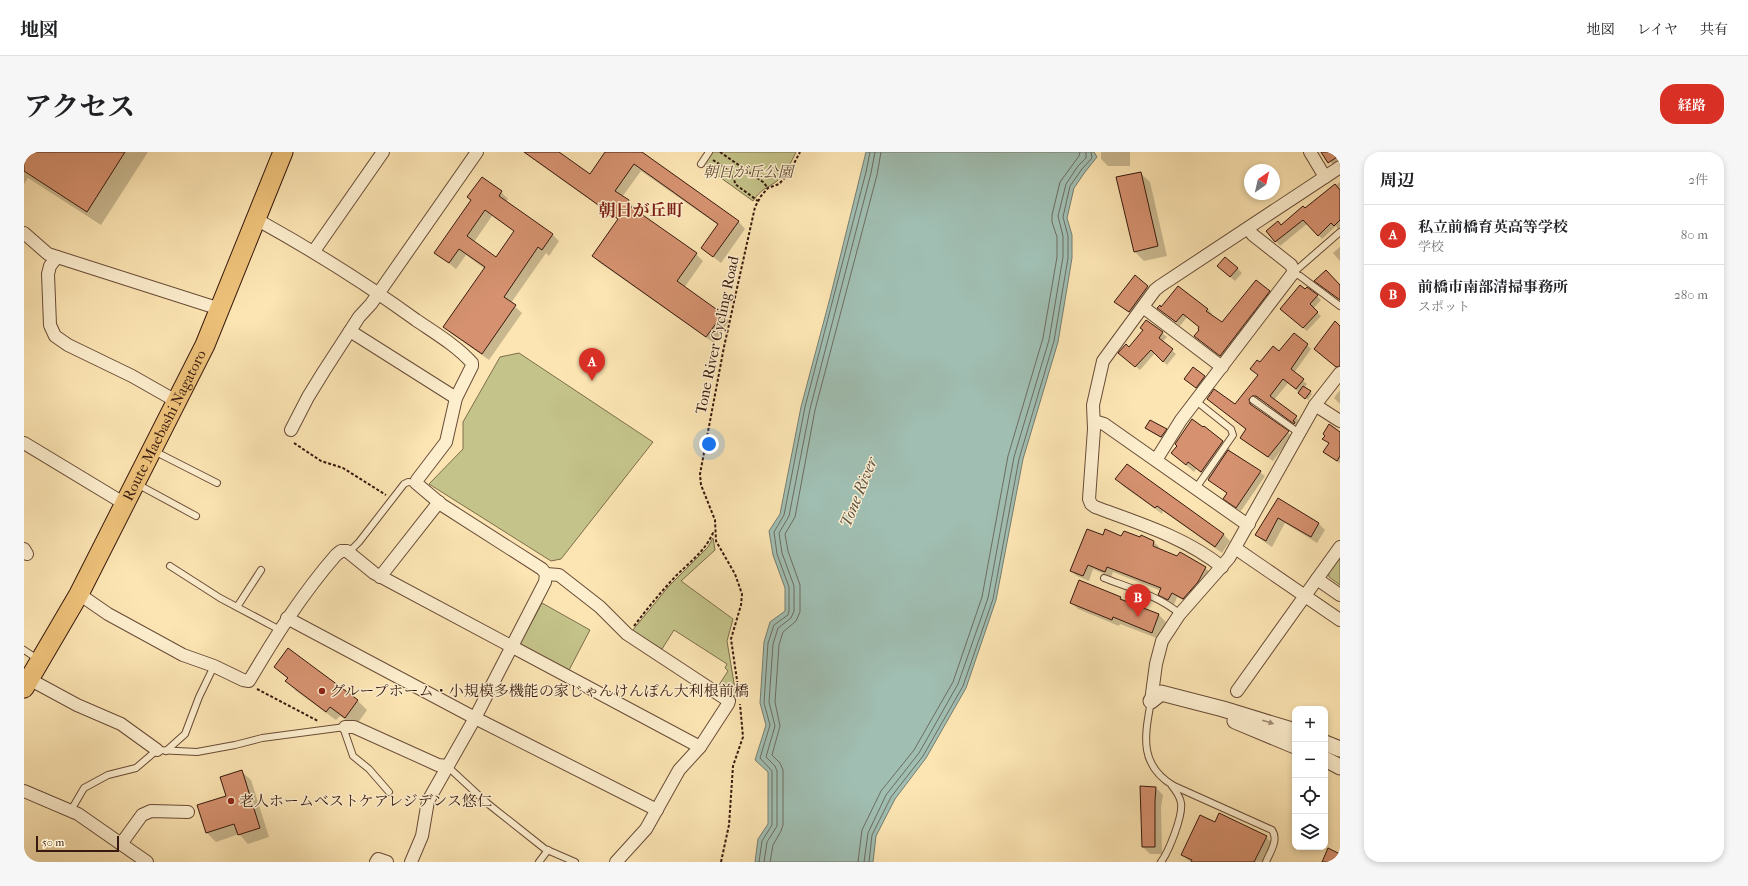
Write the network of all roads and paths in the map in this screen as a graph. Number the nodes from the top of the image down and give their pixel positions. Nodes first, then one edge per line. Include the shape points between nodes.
1 (283, 152) edge
2 (383, 152) edge
3 (477, 152) edge
4 (720, 152) edge
5 (800, 152) edge
6 (1310, 152) edge
7 (708, 154) edge
8 (701, 164) dead end
9 (1340, 167) edge
10 (1325, 177) junction
11 (768, 188) junction
12 (758, 201) junction
13 (256, 219) junction
14 (1248, 229) junction
15 (1340, 232) edge
16 (24, 233) edge
17 (314, 251) junction
18 (57, 257) junction
19 (1293, 273) junction
20 (378, 294) junction
21 (1340, 306) edge
22 (1143, 307) junction
23 (220, 309) junction
24 (350, 331) junction
25 (1222, 367) junction
26 (1340, 373) edge
27 (456, 398) junction
28 (1253, 400) dead end
29 (176, 401) junction
30 (1196, 401) junction
31 (1315, 405) junction
32 (1094, 421) junction
33 (1340, 421) edge
34 (291, 430) dead end
35 (1299, 434) junction
36 (24, 443) edge
37 (294, 443) dead end
38 (152, 450) junction
39 (1156, 460) junction
40 (136, 483) junction
41 (217, 483) dead end
42 (416, 484) junction
43 (1196, 488) junction
44 (392, 499) junction
45 (439, 502) junction
46 (125, 504) junction
47 (196, 516) dead end
48 (1249, 524) junction
49 (715, 533) junction
50 (1340, 547) edge
51 (1235, 548) junction
52 (349, 552) junction
53 (170, 566) dead end
54 (1222, 567) junction
55 (261, 570) dead end
56 (546, 574) junction
57 (380, 576) junction
58 (1104, 578) dead end
59 (1317, 579) junction
60 (79, 594) junction
61 (1340, 595) edge
62 (1304, 596) junction
63 (237, 607) junction
64 (1180, 614) junction
65 (287, 618) junction
66 (1340, 620) edge
67 (280, 630) junction
68 (626, 634) junction
69 (512, 646) junction
70 (24, 650) edge
71 (40, 661) junction
72 (214, 666) junction
73 (249, 681) junction
74 (27, 683) edge
75 (1238, 691) dead end
76 (1151, 701) junction
77 (475, 718) junction
78 (345, 727) junction
79 (331, 729) junction
80 (1292, 730) edge
81 (1328, 744) edge
82 (1292, 745) edge
83 (700, 746) junction
84 (1340, 749) edge
85 (161, 750) junction
86 (1328, 761) edge
87 (447, 766) junction
88 (1340, 767) edge
89 (1168, 782) junction
90 (24, 791) edge
91 (389, 792) dead end
92 (657, 810) junction
93 (70, 812) junction
94 (188, 812) dead end
95 (121, 844) junction
96 (548, 850) junction
97 (147, 862) edge
98 (376, 862) edge
99 (387, 862) edge
100 (411, 862) edge
101 (539, 862) edge
102 (575, 862) edge
103 (616, 862) edge
104 (721, 862) edge
105 (1161, 862) edge
106 (1266, 862) edge

1 - 13 main road, Route Maebashi Nagatoro
2 - 17 street
3 - 20 street
4 - 11 path
5 - 11 path, Tone River Cycling Road via 789,173 779,184
6 - 10 street
7 - 8 lane
7 - 12 path via 729,172 735,179 735,184
9 - 10 street
10 - 14 street
11 - 12 path, Tone River Cycling Road
12 - 49 path, Tone River Cycling Road via 724,347 700,474 700,485 715,520
13 - 17 street
13 - 23 main road, Route Maebashi Nagatoro
14 - 19 street via 1291,265
14 - 22 street via 1160,286
15 - 19 lane
16 - 18 street via 48,254
17 - 20 street
18 - 23 street
18 - 29 street via 48,274 50,325 55,336
19 - 21 lane
19 - 25 street
20 - 24 street
20 - 27 street via 446,340 472,363
22 - 25 street
22 - 32 street via 1103,361 1093,405
23 - 29 main road, Route Maebashi Nagatoro via 205,345
24 - 27 street
24 - 34 street via 308,397
25 - 30 street
26 - 31 street
27 - 42 street via 446,442 416,480
28 - 35 lane
29 - 38 main road, Route Maebashi Nagatoro
30 - 39 street
30 - 43 lane via 1231,429 1233,435
31 - 33 street
31 - 35 street
32 - 39 street via 1104,424
32 - 54 street via 1090,504 1178,539
35 - 48 street
36 - 46 street
37 - 44 path via 321,461 343,468
38 - 40 main road, Route Maebashi Nagatoro
38 - 41 lane
39 - 43 street
40 - 46 main road, Route Maebashi Nagatoro
40 - 47 lane
42 - 44 lane via 404,484
42 - 45 street
43 - 48 street
44 - 52 lane
45 - 56 street
45 - 57 street
46 - 60 main road, Route Maebashi Nagatoro
48 - 51 street
49 - 68 path via 712,534 707,546 676,576
49 - 104 path, Tone River Cycling Road via 716,541 735,574 742,594 731,639 743,737 733,766 729,825
50 - 59 street
51 - 54 street
51 - 62 street
52 - 57 street
52 - 65 street via 344,550 336,555 313,581
53 - 63 lane
54 - 64 street
55 - 63 lane
56 - 68 street via 559,576 600,607
56 - 69 street via 545,582
57 - 69 street
58 - 64 lane via 1153,597
59 - 61 street
59 - 62 street
60 - 71 main road, Route Maebashi Nagatoro
60 - 72 street via 145,635 183,655
62 - 66 street
62 - 75 street
63 - 67 lane
64 - 76 street via 1162,641 1158,652
65 - 67 street
65 - 77 street
67 - 73 street
68 - 83 street via 729,701
69 - 77 street
69 - 83 street
70 - 71 lane
71 - 74 main road, Route Maebashi Nagatoro
72 - 73 street
72 - 85 lane via 185,734
73 - 79 path via 255,688
74 - 85 street via 121,724
76 -> 80 street via 1161,693
76 - 82 street via 1214,714
76 - 89 lane via 1145,731 1146,744 1153,766
77 - 87 street
77 - 92 street
78 - 79 lane
78 - 87 street via 354,727 438,765
78 - 91 lane via 353,756 369,769
79 - 85 lane via 262,738 197,752
81 - 84 street
83 - 92 street via 679,770
85 - 93 lane via 136,768 108,776 84,788
86 - 88 street
87 - 96 lane via 493,808
87 - 100 street via 426,805 422,836
89 - 105 lane via 1179,796 1181,811
89 - 106 lane via 1272,830 1276,835 1275,841
90 - 93 street
92 - 103 street via 638,839
93 - 95 street via 78,814
94 - 95 street via 151,811 142,815
95 - 97 street
96 - 101 lane
96 - 102 lane
98 - 99 street via 378,859

